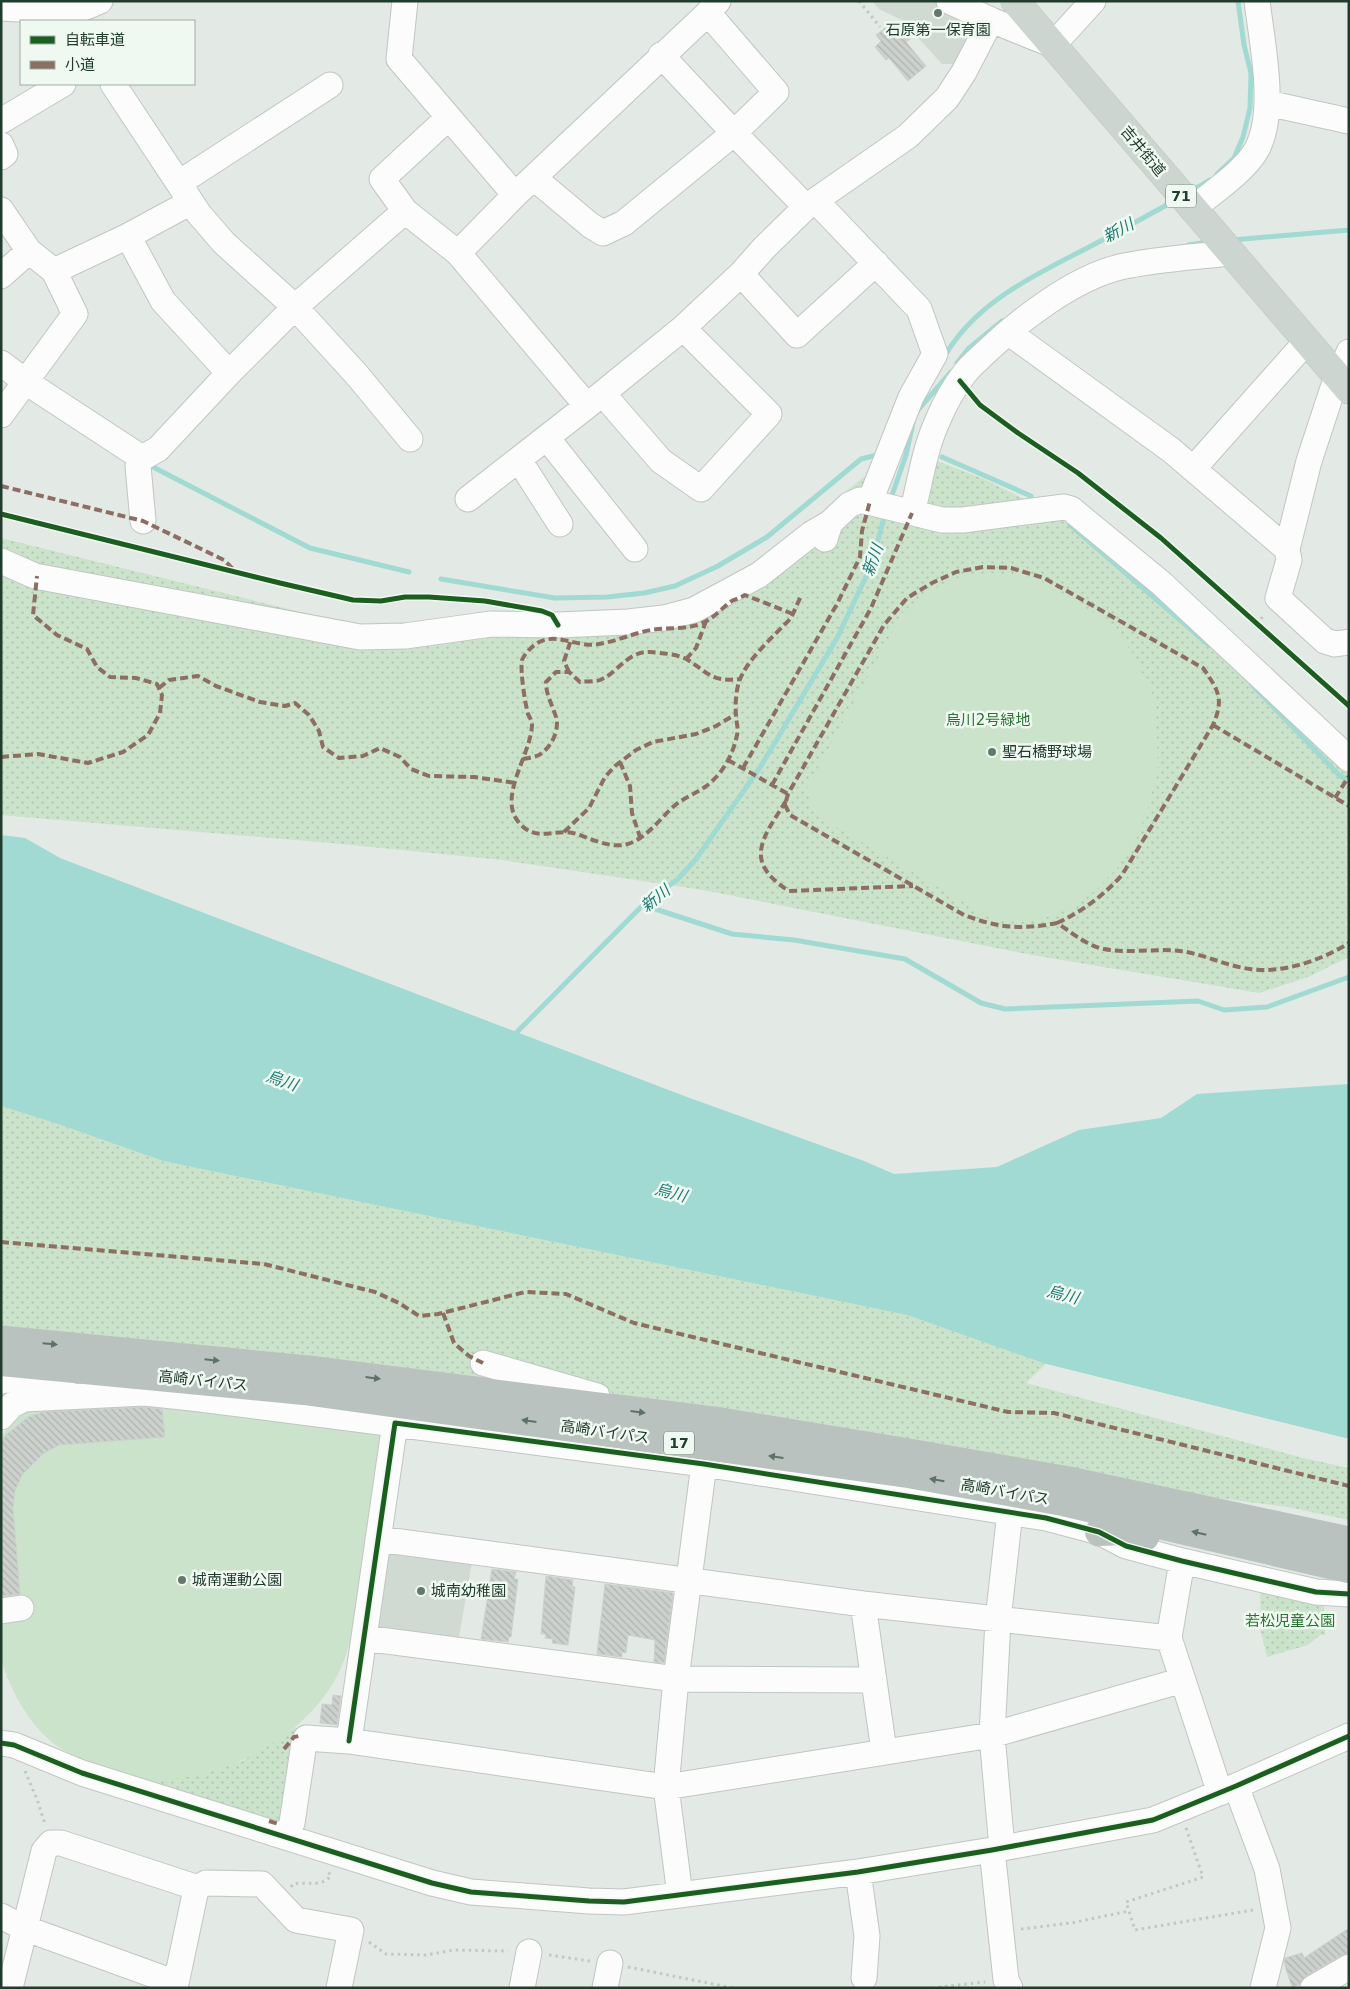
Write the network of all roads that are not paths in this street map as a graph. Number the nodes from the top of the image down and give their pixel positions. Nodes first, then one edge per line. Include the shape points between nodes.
1 (100, 1) edge
2 (405, 1) edge
3 (949, 1) edge
4 (1015, 1) edge
5 (1093, 1) edge
6 (1257, 1) edge
7 (713, 7) edge
8 (1, 8) edge
9 (73, 11) edge
10 (990, 20) junction
11 (1053, 45) junction
12 (662, 55) junction
13 (61, 85) edge
14 (114, 85) edge
15 (330, 85) dead end
16 (1267, 103) junction
17 (448, 118) junction
18 (1, 121) edge
19 (1349, 121) edge
20 (734, 133) junction
21 (1, 145) edge
22 (1, 157) edge
23 (534, 178) junction
24 (185, 192) junction
25 (515, 194) junction
26 (811, 204) junction
27 (1192, 209) junction
28 (1, 210) edge
29 (405, 211) junction
30 (128, 236) junction
31 (29, 251) junction
32 (458, 253) junction
33 (1230, 253) junction
34 (876, 264) junction
35 (54, 272) junction
36 (741, 274) junction
37 (1, 276) edge
38 (296, 307) junction
39 (684, 328) junction
40 (1008, 332) junction
41 (1306, 342) junction
42 (1349, 352) edge
43 (935, 354) junction
44 (1, 363) edge
45 (229, 373) junction
46 (960, 381) junction
47 (26, 382) junction
48 (1344, 384) edge
49 (595, 400) junction
50 (1, 415) edge
51 (547, 438) junction
52 (410, 439) dead end
53 (142, 458) junction
54 (519, 460) junction
55 (1193, 469) junction
56 (468, 499) dead end
57 (874, 502) junction
58 (909, 512) junction
59 (144, 521) dead end
60 (560, 524) dead end
61 (635, 549) dead end
62 (1287, 550) junction
63 (1, 561) edge
64 (1349, 642) edge
65 (1349, 760) edge
66 (1, 1340) edge
67 (1, 1362) edge
68 (483, 1363) dead end
69 (149, 1376) junction
70 (1, 1381) edge
71 (599, 1407) junction
72 (1, 1417) edge
73 (395, 1423) junction
74 (704, 1464) junction
75 (1010, 1512) junction
76 (1099, 1532) junction
77 (378, 1539) junction
78 (1349, 1541) edge
79 (1182, 1562) junction
80 (1349, 1569) edge
81 (690, 1580) junction
82 (1349, 1582) edge
83 (1349, 1594) edge
84 (863, 1604) junction
85 (998, 1620) junction
86 (364, 1638) junction
87 (1169, 1638) junction
88 (676, 1679) junction
89 (873, 1680) junction
90 (1183, 1680) junction
91 (992, 1736) junction
92 (1345, 1738) edge
93 (348, 1741) junction
94 (1, 1742) edge
95 (884, 1751) junction
96 (666, 1787) junction
97 (1228, 1790) junction
98 (286, 1836) junction
99 (997, 1849) junction
100 (858, 1872) junction
101 (193, 1890) junction
102 (680, 1894) junction
103 (1, 1916) edge
104 (24, 1928) junction
105 (529, 1952) road end
106 (610, 1963) road end
107 (1349, 1967) edge
108 (864, 1978) dead end
109 (1008, 1984) edge
110 (175, 1985) edge
111 (10, 1988) edge
112 (339, 1988) edge
113 (522, 1988) edge
114 (605, 1988) edge
115 (1263, 1988) edge
116 (1314, 1988) edge

1 - 9 street
2 - 17 street via 399,59
3 - 10 street
4 - 11 main road, 吉井街道 / 71
5 - 11 street
6 - 16 street
7 - 12 street
7 - 20 street via 776,92
8 - 9 street
10 - 11 street
10 - 26 street via 948,98 908,136
11 - 27 main road, 吉井街道 / 71
12 - 20 street
12 - 23 street
13 - 18 street
14 - 24 street
15 - 24 street
16 - 19 street
16 - 27 street via 1267,120 1257,150 1238,172
17 - 25 street
17 - 29 street via 382,180
20 - 23 street via 624,223 603,233
20 - 26 street
21 - 22 street via 5,154
23 - 25 street
24 - 30 street
24 - 38 street via 224,243
25 - 32 street
26 - 34 street
26 - 36 street
27 - 33 main road, 吉井街道 / 71
28 - 31 street
29 - 32 street
29 - 38 street
30 - 35 street
30 - 45 street via 163,301
31 - 35 street
31 - 37 street
32 - 49 street
33 - 40 street via 1119,267 1085,280
33 - 41 main road, 吉井街道 / 71
34 - 36 street via 797,335
34 - 43 street via 919,309
35 - 47 street via 75,314
36 - 39 street
38 - 45 street
38 - 52 street
39 - 49 street
39 - 49 street via 769,414 701,489 661,461
40 - 46 street
40 - 55 street
41 - 48 main road, 吉井街道 / 71
41 - 55 street
42 - 48 street
43 - 46 street
43 - 57 street via 911,397
44 - 47 street
45 - 53 street via 158,449
46 - 58 street via 937,422
47 - 50 street
47 - 53 street
48 - 62 street via 1333,388 1309,461
49 - 51 street
51 - 54 street
51 - 61 street
53 - 59 street via 138,466
54 - 56 street
54 - 60 street
55 - 62 street
57 - 58 street
57 - 63 street via 860,500 849,505 827,533 811,534 759,575 694,610 628,622 491,624 404,636 360,637 35,576
58 - 65 street via 942,520 963,520 1064,507 1071,509 1162,583
62 - 64 street via 1289,560 1278,598 1325,641 1335,644
66 -> 71 highway, 高崎バイパス / 17 via 308,1370
67 - 69 highway, 高崎バイパス / 17
68 - 71 street via 597,1396
69 - 70 street via 74,1385
80 -> 69 highway, 高崎バイパス / 17 via 1063,1502 908,1474 304,1391
71 -> 78 highway, 高崎バイパス / 17 via 721,1422 963,1462
72 - 73 street via 12,1404 24,1399 144,1393
73 - 74 street
73 - 77 street
74 - 75 street
74 - 81 street
75 - 76 street
75 - 85 street
76 - 79 street via 1126,1546
76 - 82 highway via 1126,1532 1311,1577
77 - 81 street
77 - 86 street
79 - 83 street via 1316,1592
79 - 87 street
81 - 84 street
81 - 88 street
84 - 85 street
84 - 89 street
85 - 87 street
85 - 91 street
86 - 88 street
86 - 93 street
87 - 90 street
88 - 89 street
88 - 96 street
89 - 95 street
90 - 91 street
90 - 97 street
91 - 95 street
91 - 99 street
92 - 97 street
93 - 96 street
93 - 98 street via 306,1738 292,1822
94 - 98 street via 82,1773
95 - 96 street
96 - 102 street
97 - 99 street via 1153,1820
97 - 115 street via 1267,1869 1278,1928
98 - 102 street via 432,1883 471,1892 624,1902
99 - 100 street
99 - 109 street via 1001,1932
100 - 102 street
100 - 108 street via 867,1936
101 - 104 street via 192,1886 61,1843 51,1844 44,1851
101 - 110 street via 195,1894
101 - 112 street via 206,1883 262,1884 296,1920 351,1930
103 - 104 street
104 - 110 street
104 - 111 street
105 - 113 street
106 - 114 street
107 - 116 street

